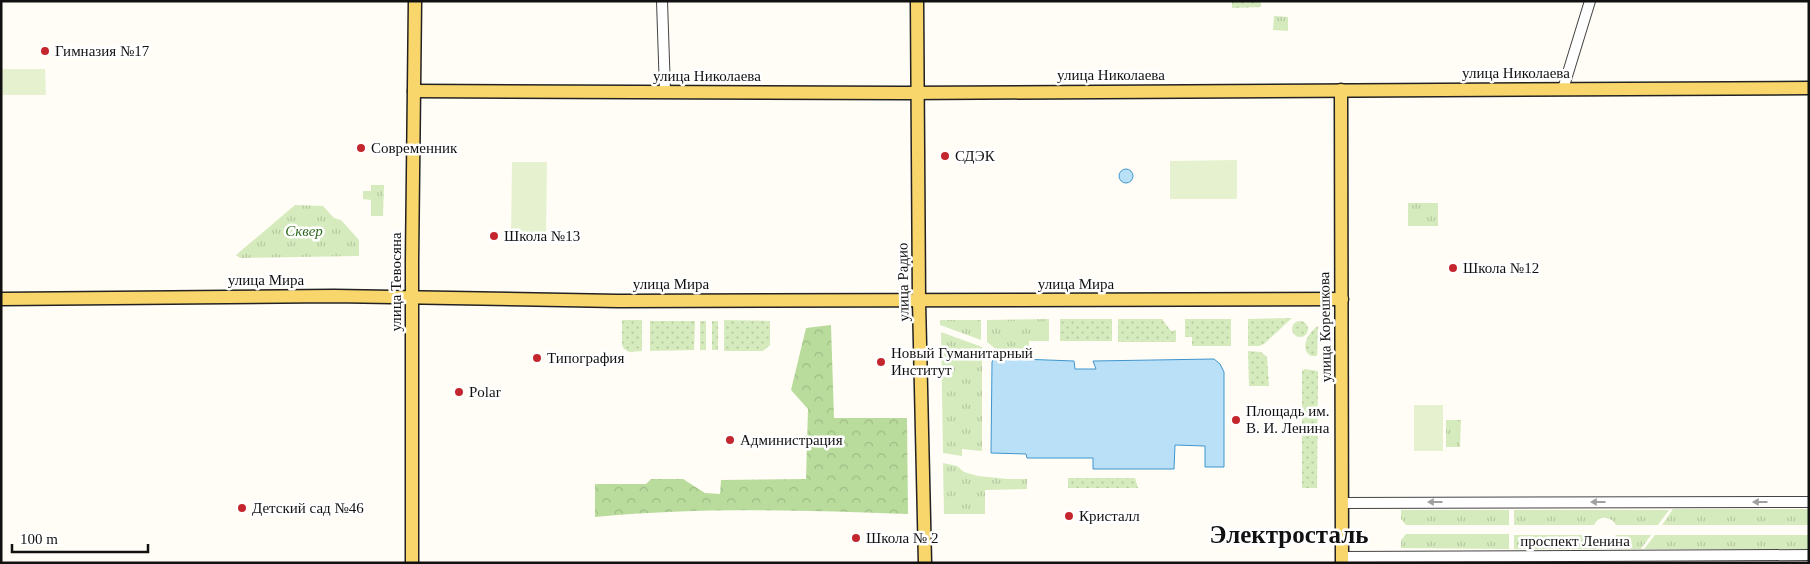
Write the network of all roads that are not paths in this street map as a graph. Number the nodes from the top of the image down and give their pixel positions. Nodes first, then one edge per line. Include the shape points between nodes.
1 (415, 1) edge
2 (662, 1) edge
3 (917, 1) edge
4 (1590, 1) edge
5 (1809, 88) edge
6 (1563, 89) junction
7 (1341, 90) junction
8 (414, 91) junction
9 (665, 91) junction
10 (917, 93) junction
11 (412, 297) junction
12 (1, 299) edge
13 (1342, 299) junction
14 (919, 301) junction
15 (1809, 502) edge
16 (1342, 503) junction
17 (1809, 556) edge
18 (1342, 560) edge
19 (412, 563) edge
20 (925, 563) edge

1 - 8 main road, улица Тевосяна
2 - 9 street
3 - 10 main road, улица Радио
4 - 6 street
5 - 6 main road, улица Николаева
6 - 7 main road, улица Николаева
7 - 10 main road, улица Николаева
7 - 13 main road, улица Корешкова
8 - 9 main road, улица Николаева
8 - 11 main road, улица Тевосяна
9 - 10 main road, улица Николаева
10 - 14 main road, улица Радио
11 - 12 main road, улица Мира
11 - 14 main road, улица Мира
11 - 19 main road, улица Тевосяна
13 - 14 main road, улица Мира
13 - 16 main road, улица Корешкова
14 - 20 main road, улица Радио
15 -> 16 street
16 - 18 main road, улица Корешкова
17 - 18 street, проспект Ленина

